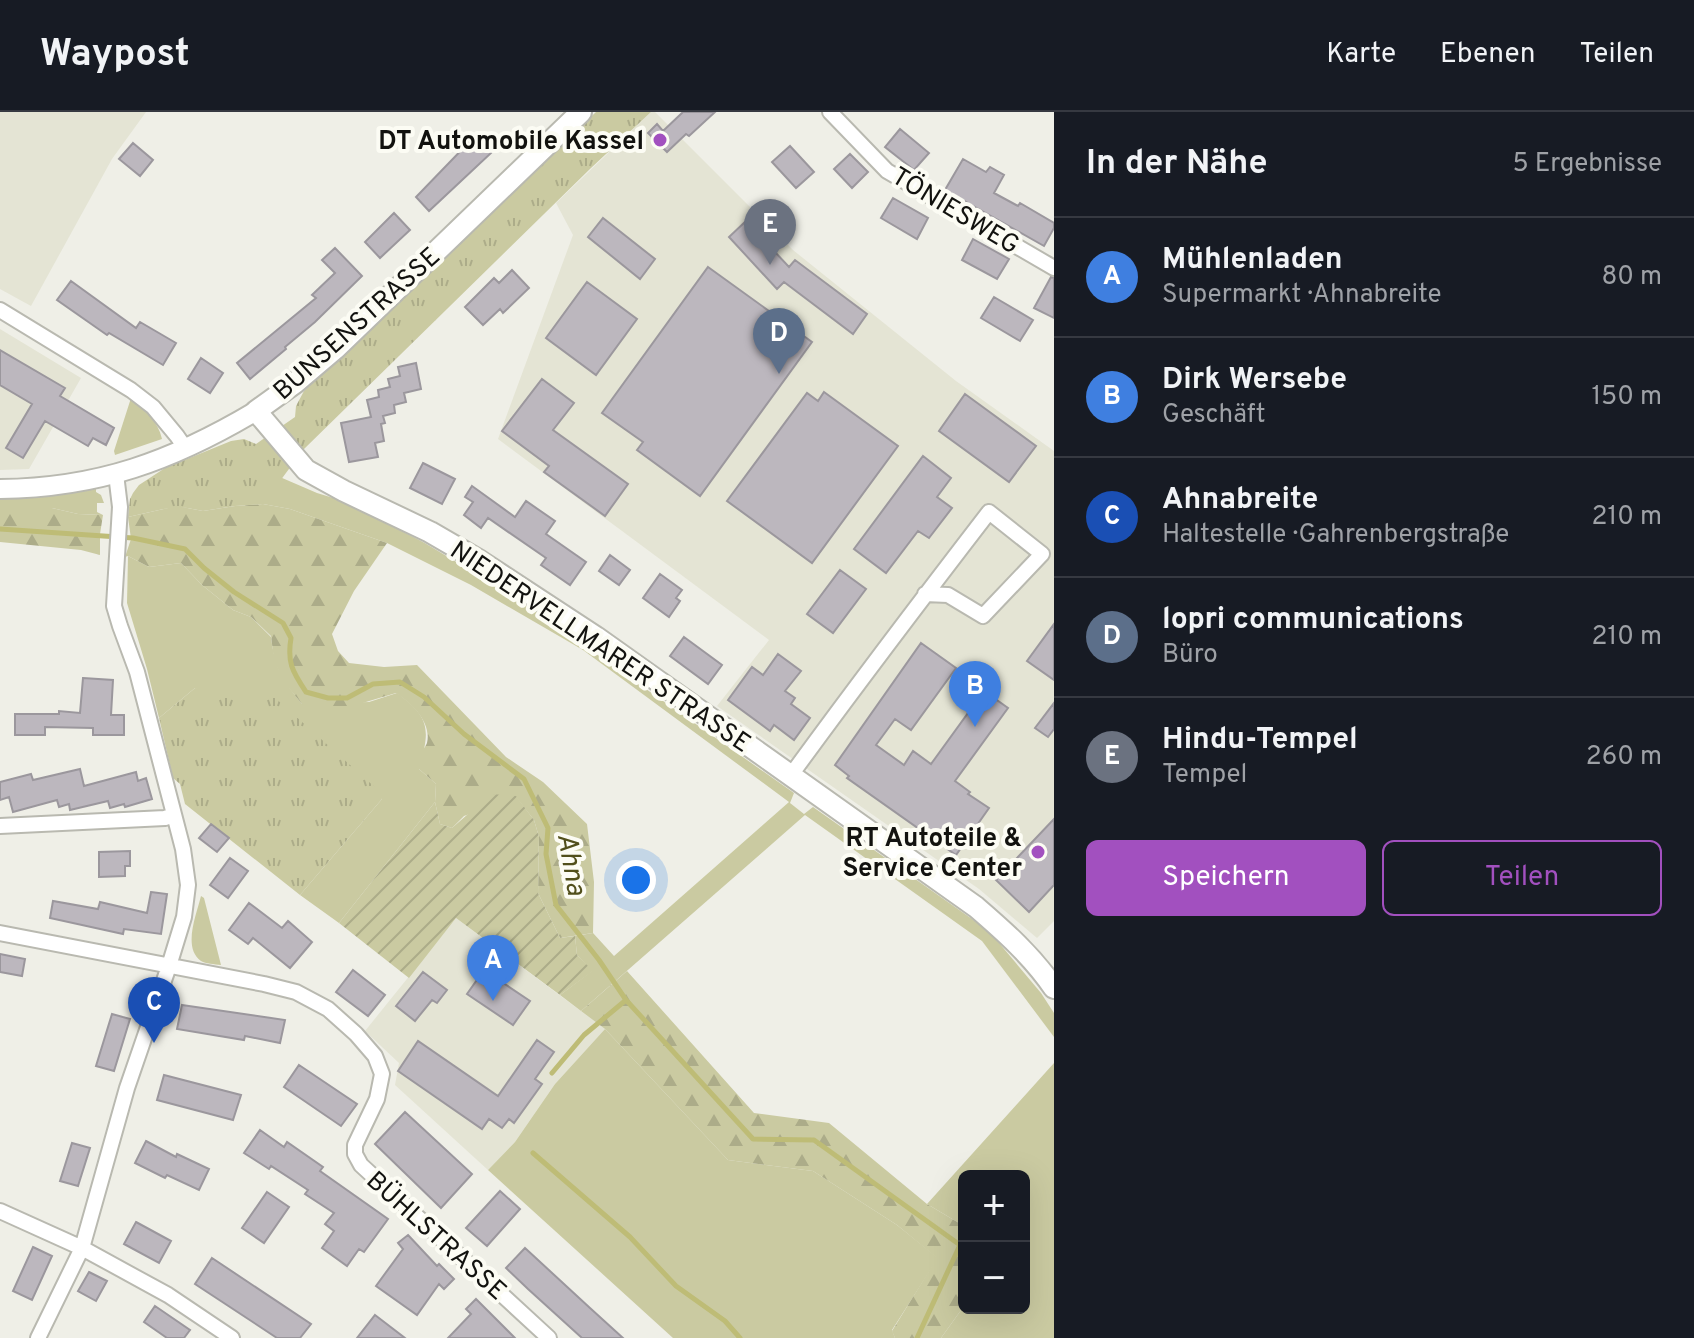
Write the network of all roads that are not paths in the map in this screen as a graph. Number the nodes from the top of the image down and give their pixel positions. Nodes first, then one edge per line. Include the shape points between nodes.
1 (581, 112) edge
2 (830, 112) edge
3 (1054, 268) edge
4 (0, 310) edge
5 (256, 411) junction
6 (186, 449) junction
7 (116, 474) junction
8 (0, 489) edge
9 (925, 594) junction
10 (791, 775) junction
11 (174, 815) junction
12 (0, 826) edge
13 (0, 933) edge
14 (169, 966) junction
15 (1054, 988) edge
16 (0, 1211) edge
17 (82, 1248) junction
18 (38, 1338) edge
19 (232, 1338) edge
20 (549, 1338) edge

1 - 5 main road, BUNSENSTRASSE via 335,349
2 - 3 street, TÖNIESWEG via 887,171
4 - 6 street via 131,390 153,407
5 - 6 street, BUNSENSTRASSE
5 - 10 main road, NIEDERVELLMARER STRASSE via 306,470 480,561
6 - 7 street, BUNSENSTRASSE
7 - 8 street, BUNSENSTRASSE
7 - 11 street via 120,507 114,606
9 - 9 street via 948,595 983,616 1042,554 989,512
9 - 10 street
10 - 15 main road, NIEDERVELLMARER STRASSE via 976,907 1014,939
11 - 12 street
11 - 14 street via 188,885
13 - 14 street
14 - 17 street via 127,1088
14 - 20 street, BÜHLSTRASSE via 296,992 328,1009 356,1034 382,1074 377,1099 355,1145 361,1165
16 - 17 street
17 - 18 street
17 - 19 street

